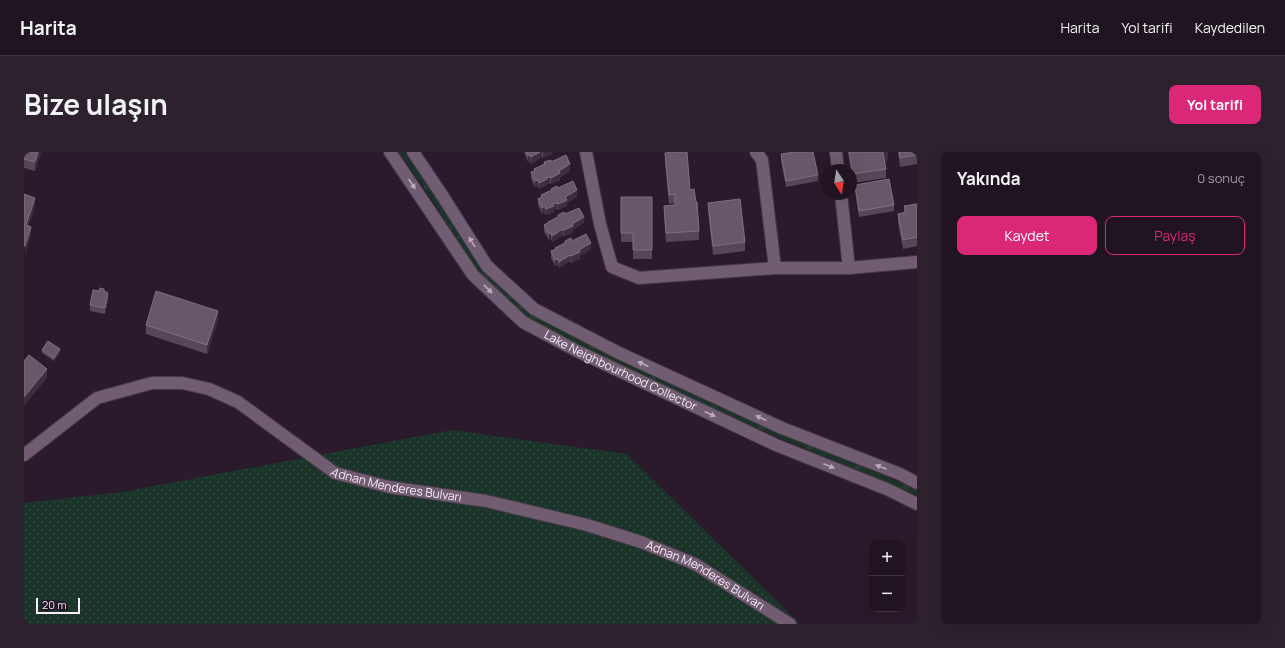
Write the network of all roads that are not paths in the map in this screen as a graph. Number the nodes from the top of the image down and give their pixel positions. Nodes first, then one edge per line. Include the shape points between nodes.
1 (390, 152) edge
2 (413, 152) edge
3 (586, 152) edge
4 (756, 152) edge
5 (836, 152) edge
6 (837, 164) edge
7 (842, 200) edge
8 (917, 262) edge
9 (775, 268) junction
10 (849, 268) junction
11 (24, 455) edge
12 (917, 483) edge
13 (917, 504) edge
14 (790, 624) edge

1 -> 13 street, Lake Neighbourhood Collector via 473,275 523,322 577,351 776,445 889,490
12 -> 2 street, Lake Neighbourhood Collector via 782,428 534,309 487,266
3 - 9 street via 600,224 612,267 639,278
4 - 9 street via 762,160
5 - 6 street
7 - 10 street
8 - 10 street
9 - 10 street
11 - 14 street, Adnan Menderes Bulvarı via 97,398 152,383 182,384 209,389 238,402 335,473 389,487 486,501 587,525 641,542 695,564

